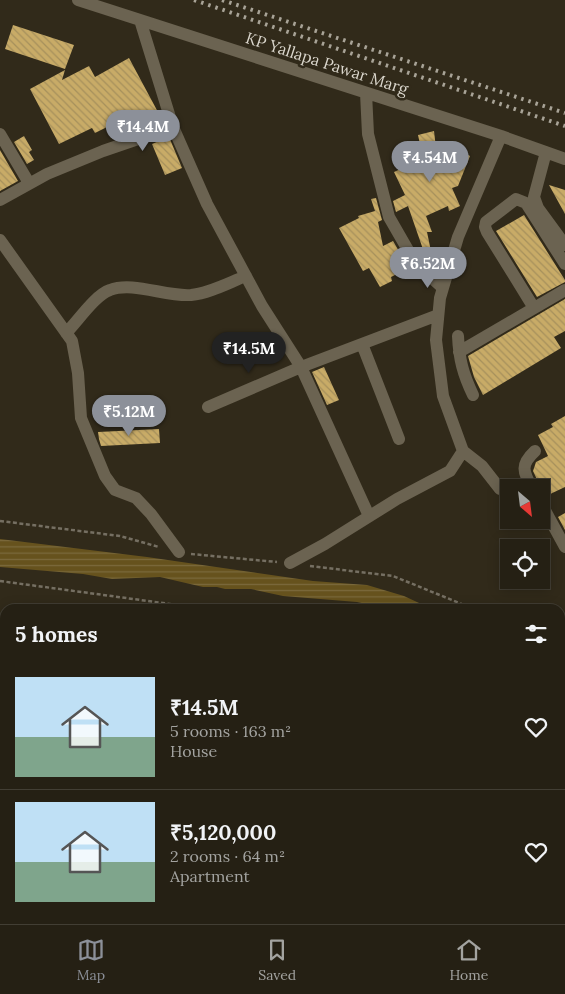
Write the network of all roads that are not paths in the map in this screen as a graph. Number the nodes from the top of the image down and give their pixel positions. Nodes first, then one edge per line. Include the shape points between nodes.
1 (78, 0) edge
2 (140, 20) junction
3 (366, 93) junction
4 (173, 127) junction
5 (0, 134) edge
6 (501, 136) junction
7 (546, 152) junction
8 (565, 159) edge
9 (29, 183) junction
10 (0, 200) edge
11 (0, 240) edge
12 (565, 245) edge
13 (565, 264) edge
14 (246, 276) junction
15 (443, 288) junction
16 (565, 290) edge
17 (534, 308) junction
18 (438, 315) junction
19 (66, 333) junction
20 (458, 336) dead end
21 (362, 344) junction
22 (459, 352) junction
23 (301, 366) junction
24 (473, 395) dead end
25 (208, 407) dead end
26 (399, 439) dead end
27 (463, 451) junction
28 (535, 451) dead end
29 (528, 479) edge
30 (500, 490) dead end
31 (369, 516) junction
32 (550, 519) edge
33 (565, 546) edge
34 (180, 552) road end
35 (290, 563) road end

1 - 2 street, KP Yallapa Pawar Marg
2 - 3 street, KP Yallapa Pawar Marg
2 - 4 street
3 - 6 street, KP Yallapa Pawar Marg
3 - 15 street via 368,134 389,217 416,264
4 - 9 street via 103,151
4 - 14 street via 207,204
5 - 9 street
6 - 7 street, KP Yallapa Pawar Marg
6 - 15 street via 458,237
7 - 8 street, KP Yallapa Pawar Marg
7 - 12 street via 534,197 538,208
9 - 10 street
11 - 19 street
13 - 17 street via 521,200 516,199 486,222 487,232
14 - 19 street via 211,291 191,295 121,287 108,290
14 - 23 street
15 - 18 street
16 - 17 street
17 - 22 street
18 - 21 street
18 - 27 street via 436,340 443,396
19 - 34 street via 72,341 78,373 81,418 106,476 115,490 136,498
20 - 22 street
21 - 23 street
21 - 26 street
22 - 24 street
23 - 25 street
23 - 31 street
27 - 30 street via 482,466
27 - 31 street via 450,471
28 - 29 street via 524,464
31 - 35 street
32 - 33 street

